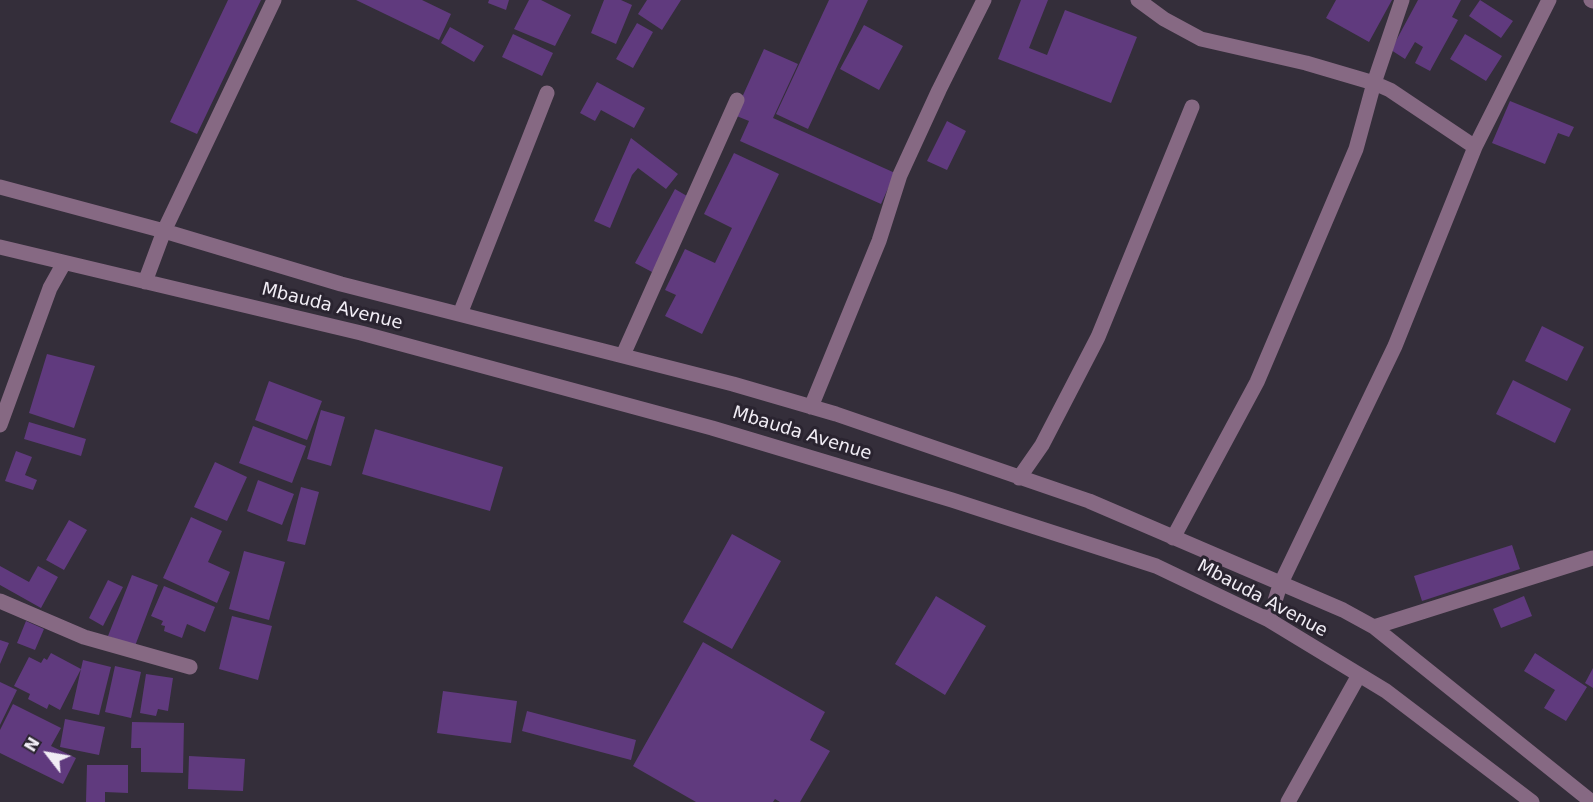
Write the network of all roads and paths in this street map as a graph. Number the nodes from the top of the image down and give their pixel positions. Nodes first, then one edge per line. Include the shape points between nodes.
1 (274, 0) edge
2 (984, 0) edge
3 (1138, 0) edge
4 (1402, 0) edge
5 (1549, 0) edge
6 (1374, 83) junction
7 (547, 93) dead end
8 (738, 100) dead end
9 (1192, 107) dead end
10 (1474, 147) junction
11 (0, 187) edge
12 (164, 231) junction
13 (0, 247) edge
14 (64, 263) junction
15 (145, 282) junction
16 (460, 314) junction
17 (623, 355) junction
18 (811, 407) junction
19 (0, 425) edge
20 (1019, 478) junction
21 (1173, 538) junction
22 (1593, 558) edge
23 (1280, 585) junction
24 (0, 601) edge
25 (1269, 620) junction
26 (1374, 627) junction
27 (190, 667) dead end
28 (1359, 675) junction
29 (1515, 797) edge
30 (1288, 802) edge
31 (1532, 802) edge
32 (1592, 802) edge

1 - 12 street
2 - 18 street via 900,175 879,241
3 - 6 street via 1201,39
4 - 6 street
5 - 10 street
6 - 10 street
6 - 21 street via 1356,149 1257,382
7 - 16 street
8 - 17 street
9 - 20 street via 1098,337 1042,445
10 - 23 street via 1395,346
11 - 12 street
12 - 15 street
12 - 16 street via 341,284
13 - 14 street, Mbauda Avenue
14 - 15 street, Mbauda Avenue
14 - 19 street via 50,288
15 - 25 street, Mbauda Avenue via 361,333 712,428 929,493 1156,566
16 - 17 street
17 - 18 street
18 - 20 street
20 - 21 street via 1089,501
21 - 23 street
22 - 26 street
23 - 25 street
23 - 26 street
24 - 27 street via 84,637
25 - 28 street, Mbauda Avenue
26 - 32 street
28 - 29 street, Mbauda Avenue via 1386,691
28 - 30 street
29 - 31 street, Mbauda Avenue

